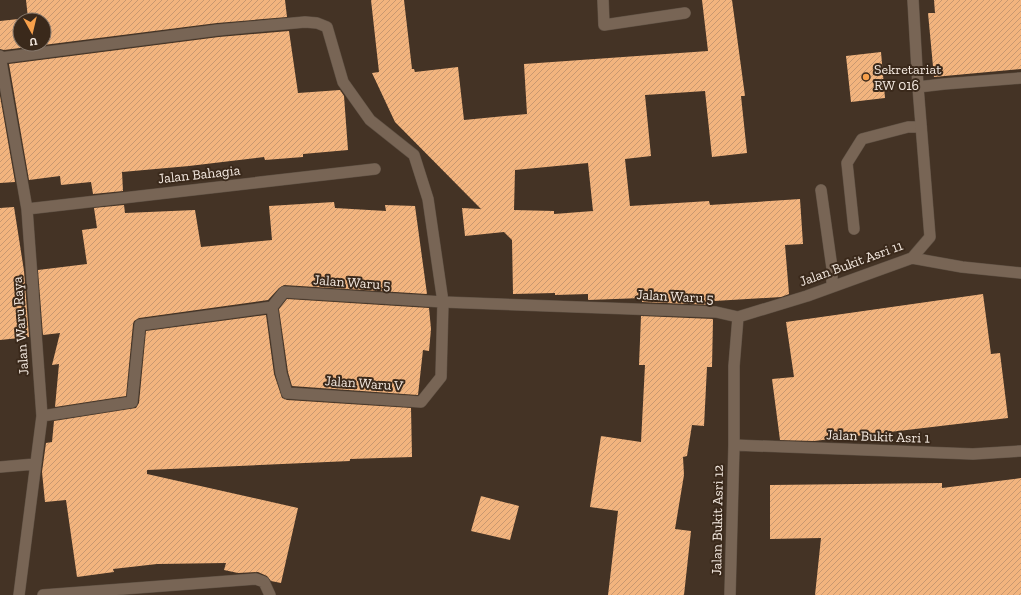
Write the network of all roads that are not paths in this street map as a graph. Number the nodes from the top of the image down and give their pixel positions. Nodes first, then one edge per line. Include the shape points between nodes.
1 (603, 0) edge
2 (914, 0) edge
3 (685, 13) dead end
4 (0, 57) edge
5 (1021, 78) edge
6 (918, 87) junction
7 (921, 127) junction
8 (375, 169) dead end
9 (821, 190) dead end
10 (26, 208) junction
11 (854, 229) dead end
12 (912, 258) junction
13 (1021, 273) edge
14 (832, 286) junction
15 (443, 302) junction
16 (272, 307) junction
17 (738, 317) junction
18 (42, 416) junction
19 (734, 445) junction
20 (1021, 451) edge
21 (35, 464) junction
22 (0, 467) edge
23 (19, 595) edge
24 (44, 595) edge
25 (270, 595) edge
26 (730, 595) edge

1 - 3 street via 604,25
2 - 6 street, Jalan Bukit Asri 11
4 - 10 street, Jalan Waru Raya
4 - 15 street via 234,28 318,22 327,28 343,82 370,120 414,154 428,198
5 - 6 street
6 - 7 street, Jalan Bukit Asri 11
7 - 11 street via 908,127 862,139 846,163
7 - 12 street, Jalan Bukit Asri 11 via 930,237
8 - 10 street, Jalan Bahagia
9 - 14 street via 832,268
10 - 18 street, Jalan Waru Raya
12 - 13 street
12 - 14 street, Jalan Bukit Asri 11
14 - 17 street, Jalan Bukit Asri 11
15 - 16 street, Jalan Waru 5 via 284,292
15 - 16 street, Jalan Waru V via 442,377 421,402 287,393 281,373
15 - 17 street, Jalan Waru 5 via 716,312
16 - 18 street via 140,325 132,402
17 - 19 street via 734,366
18 - 21 street, Jalan Waru Raya
19 - 20 street, Jalan Bukit Asri 1 via 973,454
19 - 26 street, Jalan Bukit Asri 12
21 - 22 street
21 - 23 street, Jalan Waru Raya
24 - 25 street via 256,579 264,582

